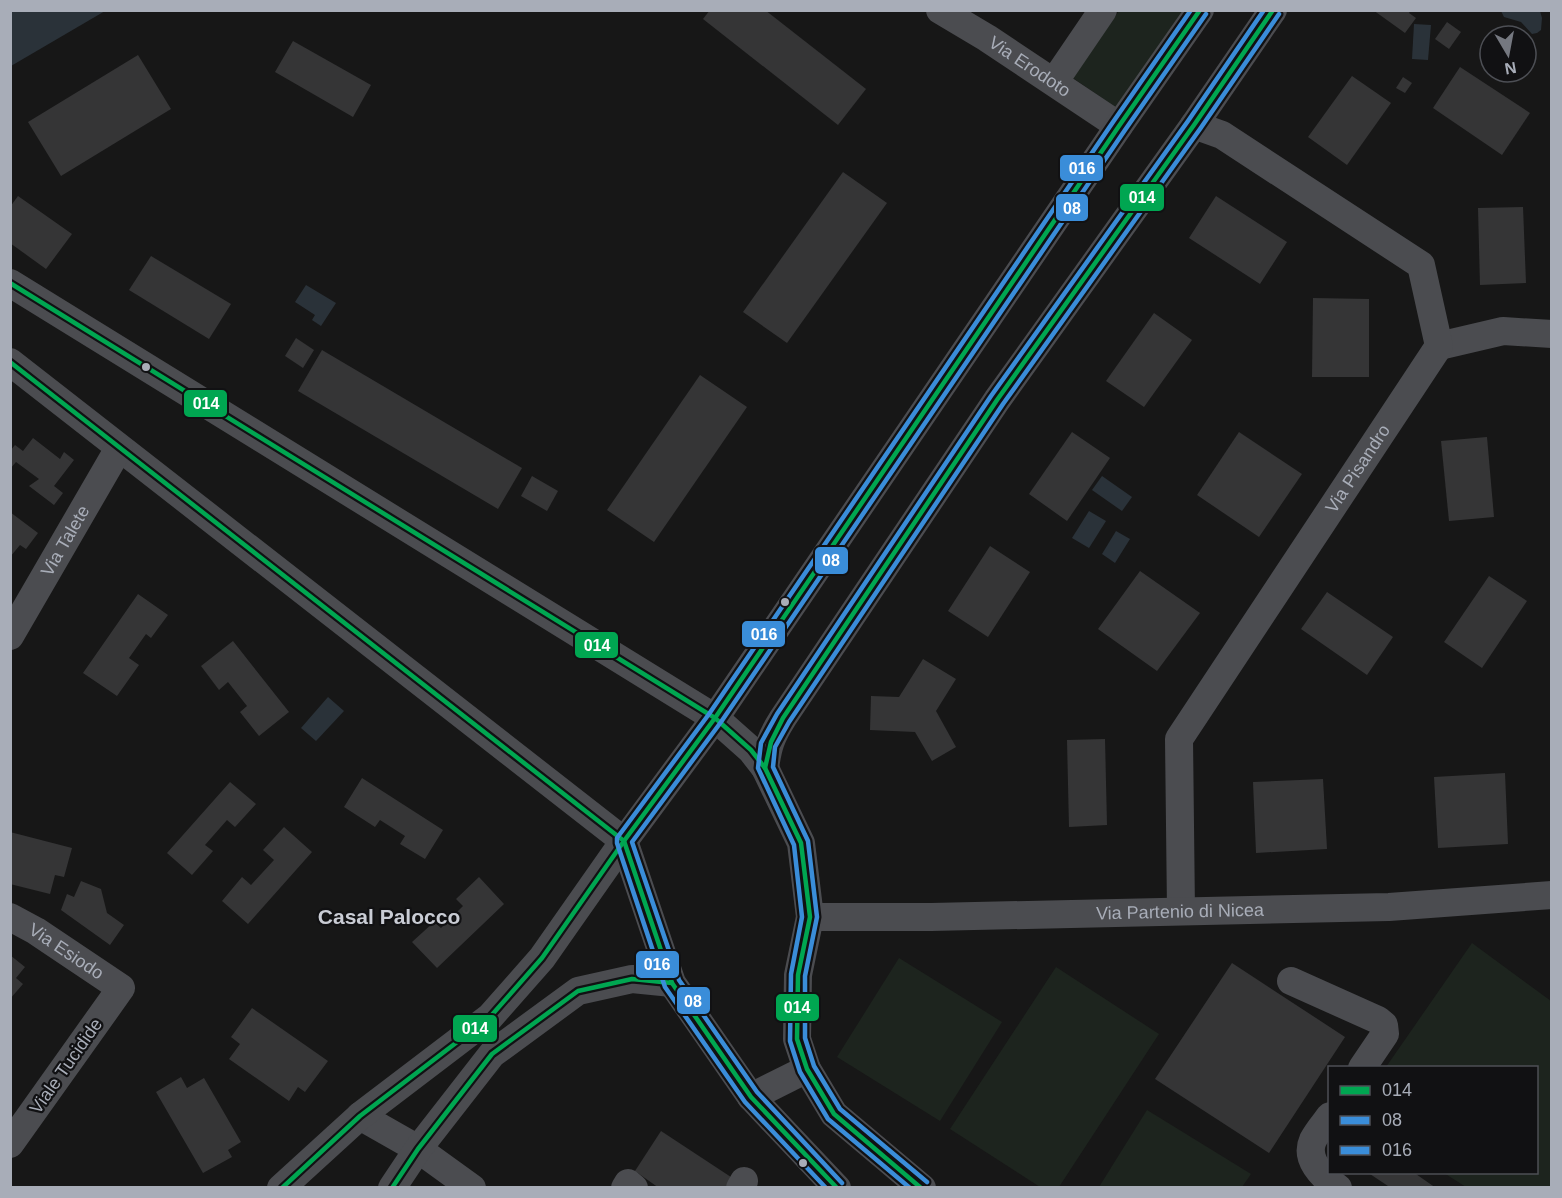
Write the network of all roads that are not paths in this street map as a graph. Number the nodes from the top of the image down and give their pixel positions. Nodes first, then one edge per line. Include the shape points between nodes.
1 (940, 10) edge
2 (1103, 10) edge
3 (1200, 10) edge
4 (1273, 10) edge
5 (1054, 82) junction
6 (1194, 125) junction
7 (1119, 126) junction
8 (10, 283) edge
9 (1551, 334) edge
10 (1439, 346) junction
11 (10, 362) edge
12 (119, 448) junction
13 (10, 636) edge
14 (715, 718) junction
15 (765, 768) junction
16 (624, 841) junction
17 (1551, 896) edge
18 (1181, 911) junction
19 (10, 917) edge
20 (810, 917) junction
21 (1291, 981) dead end
22 (672, 983) junction
23 (121, 988) joint
24 (1363, 1066) edge
25 (807, 1069) junction
26 (751, 1097) junction
27 (360, 1116) junction
28 (1328, 1118) edge
29 (10, 1144) edge
30 (418, 1149) junction
31 (831, 1185) edge
32 (281, 1188) edge
33 (392, 1188) edge
34 (472, 1188) edge
35 (625, 1188) edge
36 (634, 1188) edge
37 (922, 1188) edge
38 (1338, 1188) edge

1 - 5 street, Via Erodoto
2 - 5 street
3 - 7 street
4 - 6 street
5 - 7 street, Via Erodoto
6 - 10 street via 1222,135 1422,265
6 - 15 street via 997,400 783,718 768,745
7 - 14 street
8 - 14 street
9 - 10 street via 1503,331
10 - 18 street, Via Pisandro via 1179,739
11 - 12 street
12 - 13 street, Via Talete
12 - 16 street
14 - 15 street via 752,750
14 - 16 street
15 - 20 street via 801,843
16 - 22 street
16 - 27 street via 542,958 490,1017
17 - 18 street, Via Partenio di Nicea via 1389,907
18 - 20 street, Via Partenio di Nicea
19 - 23 street, Via Esiodo
20 - 25 street via 798,975 797,1038
21 - 24 street via 1384,1025 1385,1034
22 - 26 street
22 - 30 street via 632,979 578,991 492,1054
23 - 29 street, Viale Tucidide
25 - 26 street
25 - 37 street via 834,1114
26 - 31 street
27 - 30 street
27 - 32 street
28 - 38 street via 1311,1150 1314,1166
30 - 33 street
30 - 34 street
35 - 36 street via 628,1183

